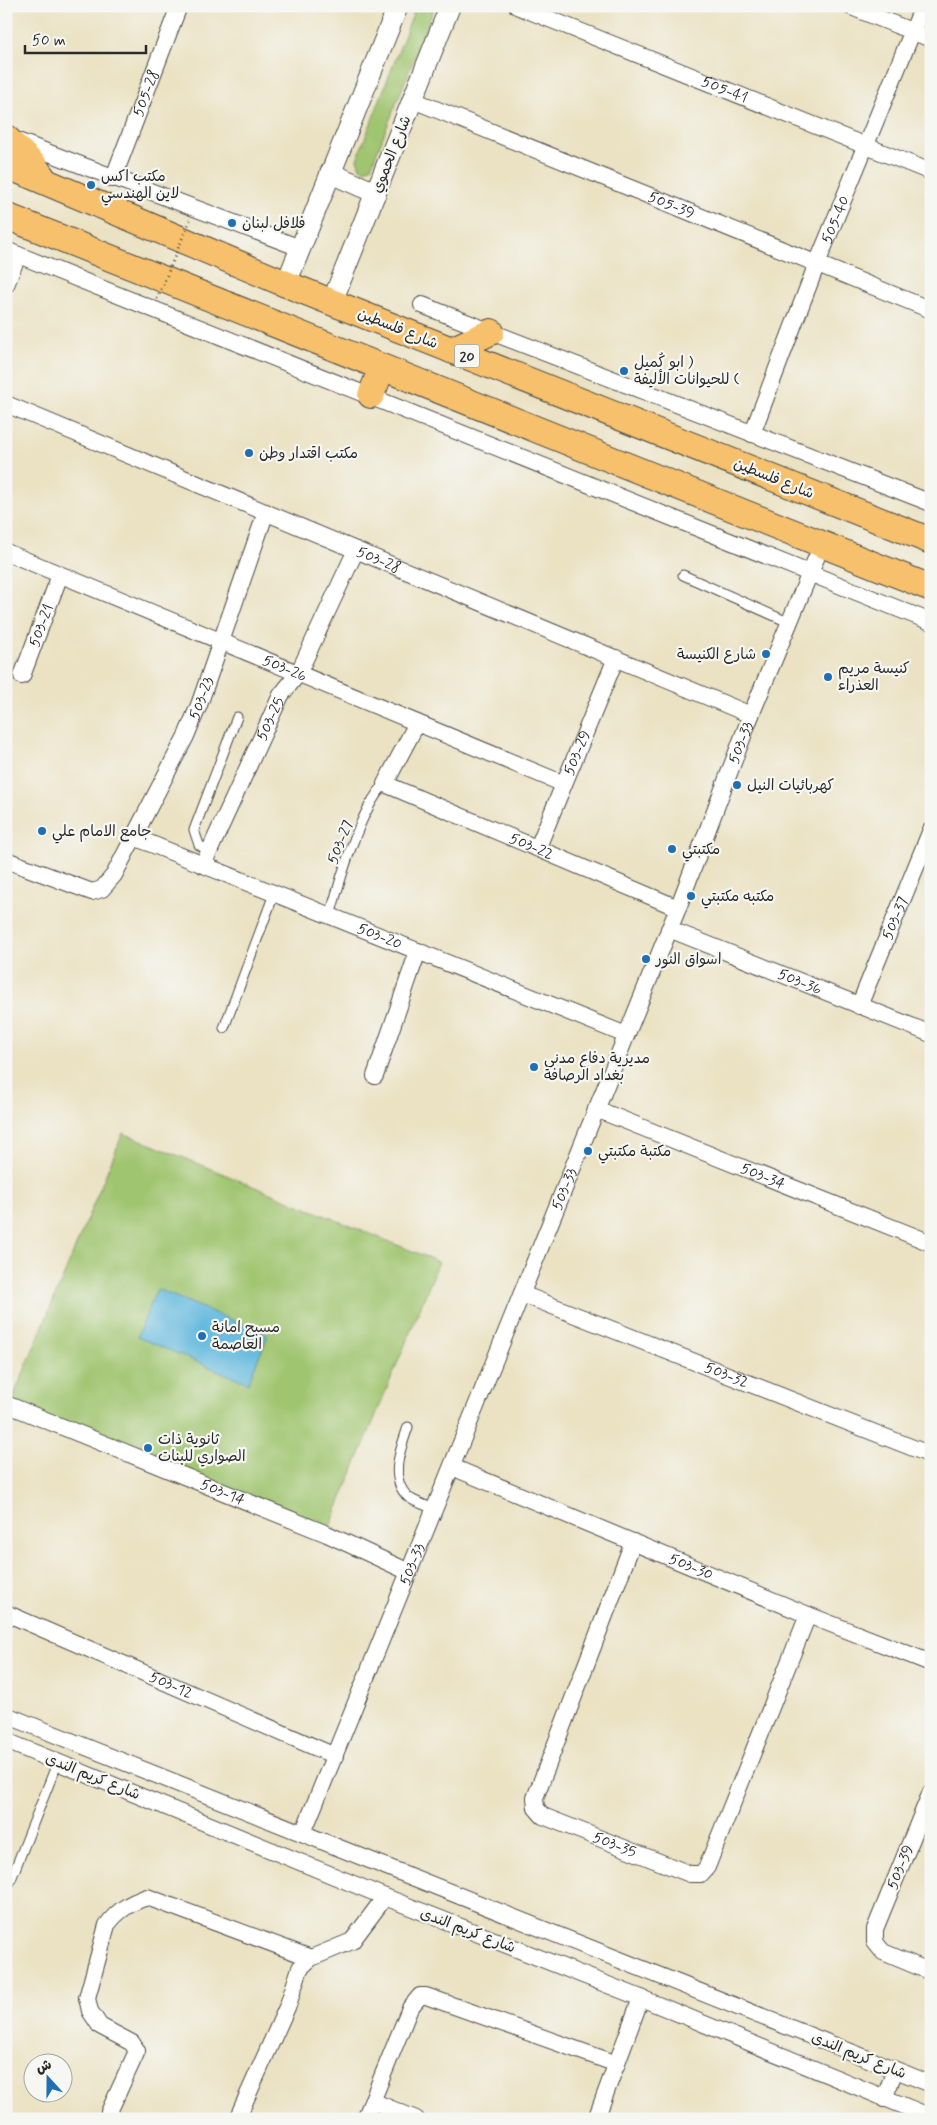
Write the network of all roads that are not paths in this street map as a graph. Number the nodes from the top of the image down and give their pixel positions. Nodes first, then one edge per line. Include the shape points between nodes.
1 (179, 6) edge
2 (398, 6) edge
3 (450, 6) edge
4 (517, 6) edge
5 (849, 6) edge
6 (923, 6) edge
7 (912, 32) junction
8 (931, 39) edge
9 (412, 100) junction
10 (6, 137) edge
11 (864, 145) junction
12 (6, 165) edge
13 (931, 172) edge
14 (330, 173) junction
15 (113, 179) junction
16 (45, 182) junction
17 (376, 193) junction
18 (6, 216) edge
19 (300, 248) junction
20 (12, 253) edge
21 (816, 266) junction
22 (6, 284) edge
23 (286, 284) junction
24 (332, 302) junction
25 (422, 305) dead end
26 (931, 310) edge
27 (491, 332) junction
28 (451, 350) junction
29 (382, 368) junction
30 (371, 395) junction
31 (6, 404) edge
32 (752, 434) junction
33 (931, 503) edge
34 (266, 512) junction
35 (931, 541) edge
36 (822, 544) junction
37 (356, 550) junction
38 (6, 552) edge
39 (810, 573) junction
40 (60, 575) junction
41 (683, 575) dead end
42 (931, 588) edge
43 (788, 622) junction
44 (931, 622) edge
45 (220, 642) junction
46 (616, 658) junction
47 (298, 674) junction
48 (22, 676) dead end
49 (751, 715) junction
50 (237, 718) dead end
51 (417, 723) junction
52 (385, 784) junction
53 (564, 784) junction
54 (931, 830) edge
55 (134, 837) junction
56 (538, 847) junction
57 (206, 858) junction
58 (6, 860) edge
59 (274, 894) junction
60 (678, 908) junction
61 (330, 916) junction
62 (669, 929) junction
63 (418, 951) junction
64 (859, 1006) junction
65 (224, 1028) dead end
66 (931, 1034) edge
67 (626, 1035) junction
68 (375, 1076) dead end
69 (596, 1109) junction
70 (931, 1243) edge
71 (522, 1294) junction
72 (8, 1408) edge
73 (408, 1427) dead end
74 (931, 1455) edge
75 (452, 1467) junction
76 (433, 1509) junction
77 (633, 1542) junction
78 (409, 1572) junction
79 (6, 1613) edge
80 (808, 1615) junction
81 (931, 1663) edge
82 (6, 1715) edge
83 (6, 1741) edge
84 (335, 1756) junction
85 (58, 1761) junction
86 (173, 1782) junction
87 (931, 1792) edge
88 (166, 1806) junction
89 (303, 1832) junction
90 (6, 1892) edge
91 (385, 1897) junction
92 (311, 1958) junction
93 (931, 1972) edge
94 (640, 1998) junction
95 (616, 2064) junction
96 (895, 2070) junction
97 (931, 2084) edge
98 (884, 2099) junction
99 (372, 2101) junction
100 (109, 2112) dead end
101 (931, 2117) edge
102 (237, 2119) edge
103 (365, 2119) edge
104 (416, 2119) edge
105 (596, 2119) edge

1 - 15 street, 505-28
2 - 14 street
3 - 9 street, شارع الحموي
4 - 11 street, 505-41
5 - 7 street
6 - 7 street, 505-40
7 - 8 street
7 - 11 street, 505-40
9 - 17 street, شارع الحموي
9 - 21 street, 505-39
10 - 15 street
10 - 16 main road via 34,165
11 - 13 street, 505-41
11 - 21 street, 505-40
12 - 16 main road, شارع فلسطين / 20
14 - 17 street
14 - 19 street
15 - 19 street
16 - 23 main road, شارع فلسطين / 20
17 - 24 street, شارع الحموي
18 - 29 main road
19 - 23 street
20 - 22 street
20 - 30 street
21 - 26 street, 505-39
21 - 32 street, 505-40
23 - 24 main road, شارع فلسطين / 20
24 - 28 main road, شارع فلسطين / 20
25 - 27 street
27 - 28 main road
27 - 32 street
28 - 35 main road, شارع فلسطين / 20
29 - 30 main road
29 - 36 main road
30 - 39 street
31 - 34 street, 503-28
32 - 33 street
34 - 37 street, 503-28
34 - 45 street, 503-23
36 - 39 street, 503-33
36 - 42 main road
37 - 46 street, 503-28
37 - 47 street, 503-25
38 - 40 street, 503-26
39 - 43 street, 503-33
39 - 44 street
40 - 45 street, 503-26
40 - 48 street, 503-21
41 - 43 lane
43 - 49 street, 503-33
45 - 47 street, 503-26
45 - 55 street, 503-23 via 186,736
46 - 49 street, 503-28
46 - 53 street, 503-29
47 - 51 street, 503-26
47 - 57 street, 503-25 via 281,695
49 - 60 street, 503-33
50 - 57 lane via 194,830
51 - 52 street
51 - 53 street, 503-26
52 - 56 street, 503-22
52 - 61 lane, 503-27 via 375,793 346,861
53 - 56 street, 503-29
54 - 64 street, 503-37
55 - 57 street, 503-20
55 - 58 street, 503-23 via 114,875 102,889 92,892
56 - 60 street, 503-22
57 - 59 street, 503-20
59 - 61 street, 503-20
59 - 65 lane
60 - 62 street, 503-33
61 - 63 street, 503-20
62 - 64 street, 503-36
62 - 67 street, 503-33
63 - 67 street, 503-20
63 - 68 street
64 - 66 street, 503-36
67 - 69 street, 503-33
69 - 70 street, 503-34
69 - 71 street, 503-33
71 - 74 street, 503-32
71 - 75 street, 503-33
72 - 78 street, 503-14 via 327,1534
73 - 76 lane via 397,1464 400,1483 409,1497
75 - 76 street, 503-33
75 - 77 street, 503-30
76 - 78 street, 503-33
77 - 80 street, 503-30
77 - 80 street, 503-35 via 535,1798 536,1808 543,1816 690,1874 701,1874 707,1868
78 - 84 street, 503-33
79 - 84 street, 503-12
80 - 81 street, 503-30
82 - 86 street, شارع كريم الندى
83 - 85 street, شارع كريم الندى
84 - 89 street, 503-33
85 - 88 street, شارع كريم الندى
85 - 90 lane
86 - 88 street
86 - 89 street, شارع كريم الندى
87 - 93 street, 503-39 via 875,1929 875,1942 883,1952
88 - 91 street, شارع كريم الندى
89 - 96 street, شارع كريم الندى
91 - 92 street via 346,1946
91 - 94 street, شارع كريم الندى
92 - 100 street via 147,1897 114,1914 107,1924 86,1998 100,2026 132,2043 137,2051
92 - 102 street via 296,1975 288,2005
94 - 95 street
94 - 98 street, شارع كريم الندى
95 - 99 street via 420,1996 410,2008
95 - 105 street
96 - 97 street, شارع كريم الندى
96 - 98 street
98 - 101 street, شارع كريم الندى
99 - 103 street
99 - 104 street

